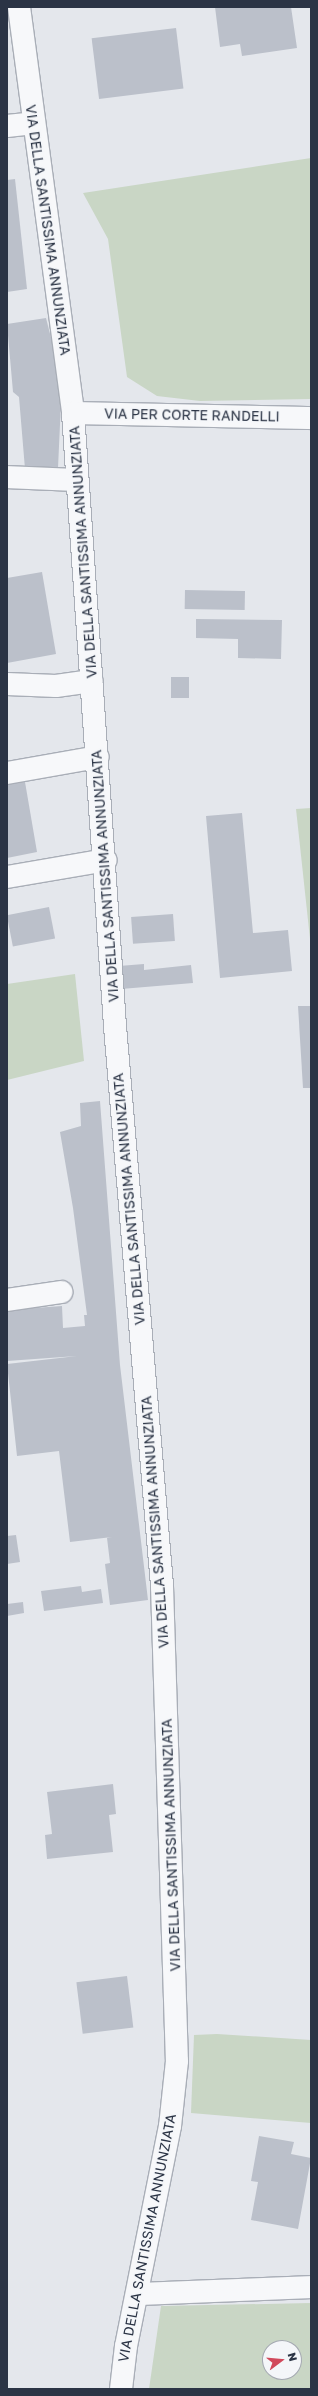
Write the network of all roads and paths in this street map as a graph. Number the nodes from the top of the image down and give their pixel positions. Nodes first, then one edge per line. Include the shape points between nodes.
1 (18, 7) edge
2 (34, 123) junction
3 (7, 126) edge
4 (73, 413) junction
5 (311, 418) edge
6 (7, 478) edge
7 (77, 480) junction
8 (92, 681) junction
9 (7, 684) edge
10 (98, 757) junction
11 (7, 773) edge
12 (106, 860) junction
13 (7, 877) edge
14 (61, 1292) dead end
15 (7, 1300) edge
16 (311, 2287) edge
17 (138, 2294) junction
18 (121, 2389) edge

1 - 2 street, VIA DELLA SANTISSIMA ANNUNZIATA
2 - 3 street
2 - 4 street, VIA DELLA SANTISSIMA ANNUNZIATA
4 - 5 street, VIA PER CORTE RANDELLI
4 - 7 street, VIA DELLA SANTISSIMA ANNUNZIATA
6 - 7 street
7 - 8 street, VIA DELLA SANTISSIMA ANNUNZIATA
8 - 9 street via 56,686
8 - 10 street, VIA DELLA SANTISSIMA ANNUNZIATA
10 - 11 street
10 - 12 street, VIA DELLA SANTISSIMA ANNUNZIATA
12 - 13 street
12 - 17 street, VIA DELLA SANTISSIMA ANNUNZIATA via 114,1026 162,1586 177,2003 177,2061 170,2126
14 - 15 street
16 - 17 street
17 - 18 street, VIA DELLA SANTISSIMA ANNUNZIATA

